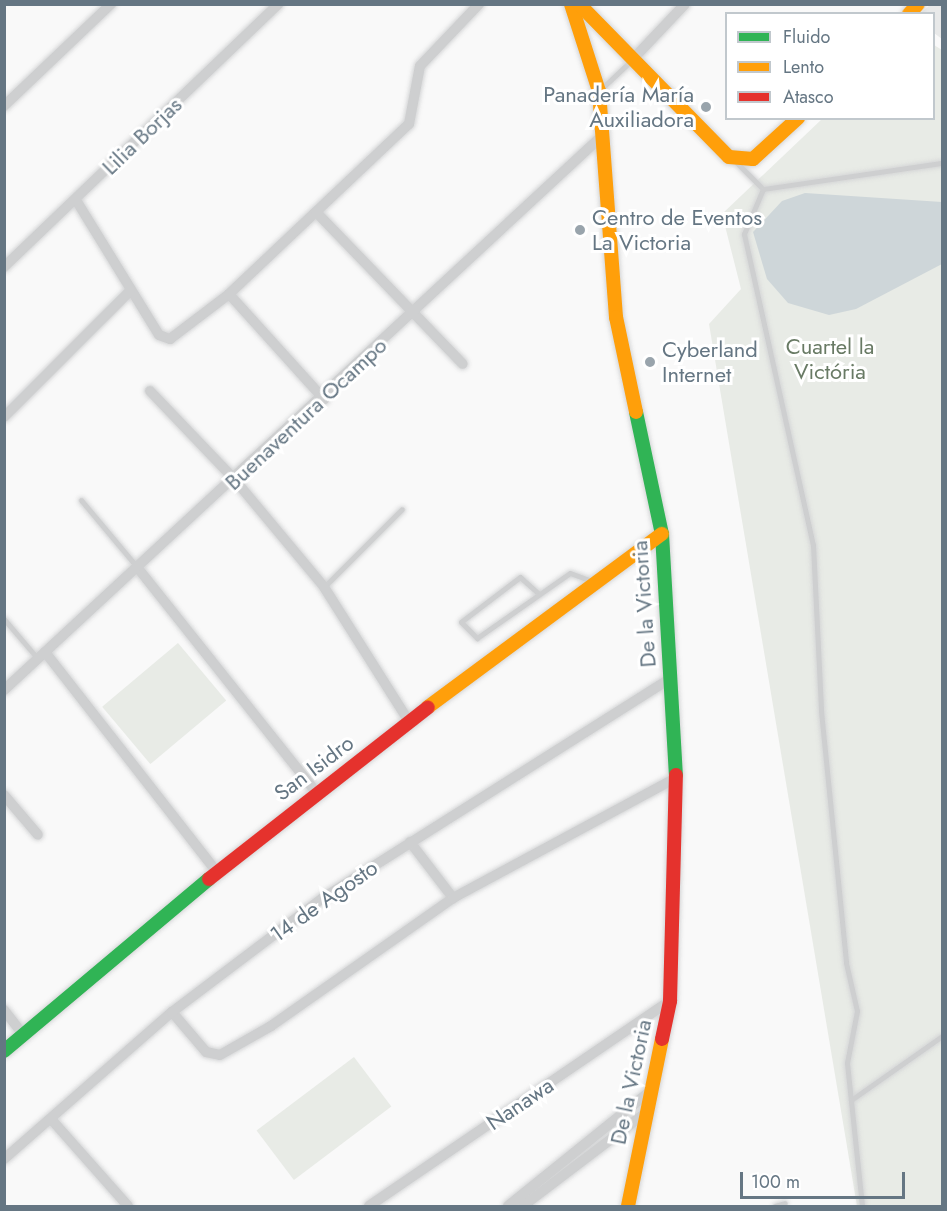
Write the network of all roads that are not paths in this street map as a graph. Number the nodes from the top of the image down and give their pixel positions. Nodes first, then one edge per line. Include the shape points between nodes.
1 (111, 4) edge
2 (278, 4) edge
3 (479, 4) edge
4 (571, 4) edge
5 (579, 4) edge
6 (685, 4) edge
7 (592, 18) junction
8 (579, 28) junction
9 (634, 58) junction
10 (599, 91) junction
11 (4, 106) edge
12 (796, 120) edge
13 (604, 134) junction
14 (733, 159) junction
15 (942, 163) edge
16 (763, 189) junction
17 (76, 200) junction
18 (316, 212) junction
19 (4, 267) edge
20 (130, 291) junction
21 (229, 294) junction
22 (413, 313) junction
23 (463, 364) dead end
24 (150, 391) dead end
25 (324, 399) junction
26 (4, 417) edge
27 (235, 480) junction
28 (81, 500) dead end
29 (402, 509) dead end
30 (662, 534) junction
31 (137, 567) junction
32 (596, 583) junction
33 (324, 587) junction
34 (539, 594) junction
35 (4, 619) edge
36 (41, 656) junction
37 (670, 679) junction
38 (4, 690) edge
39 (410, 723) junction
40 (676, 778) junction
41 (315, 791) junction
42 (4, 795) edge
43 (38, 835) dead end
44 (410, 842) junction
45 (217, 872) junction
46 (453, 898) junction
47 (670, 1000) junction
48 (4, 1010) edge
49 (172, 1012) junction
50 (24, 1036) junction
51 (942, 1036) edge
52 (4, 1051) edge
53 (648, 1094) junction
54 (851, 1100) junction
55 (644, 1114) junction
56 (51, 1119) junction
57 (4, 1159) edge
58 (785, 1203) dead end
59 (128, 1206) edge
60 (369, 1206) edge
61 (508, 1206) edge
62 (523, 1206) edge
63 (628, 1206) edge
64 (775, 1206) edge
65 (862, 1206) edge

1 - 11 street
2 - 17 street, Lilia Borjas
3 - 18 street via 420,66 410,124
4 - 8 main road, De la Victoria
5 - 7 main road
6 - 9 street
7 - 8 main road
7 - 9 main road
8 - 10 main road, De la Victoria
9 - 10 lane
9 - 14 main road via 718,150
10 - 13 main road, De la Victoria
12 - 14 main road via 753,159
13 - 22 street, Buenaventura Ocampo
13 - 30 main road, De la Victoria via 616,317
14 - 16 lane
15 - 16 lane
16 - 54 lane via 744,234 813,544 823,734 846,963 857,1011 847,1063
17 - 19 street, Lilia Borjas
17 - 20 street
18 - 21 street
18 - 22 street
20 - 21 street via 164,338
20 - 26 street
21 - 25 street
22 - 23 street
22 - 25 street, Buenaventura Ocampo
24 - 27 street
25 - 27 street, Buenaventura Ocampo
27 - 31 street, Buenaventura Ocampo
27 - 33 street
28 - 31 lane
29 - 33 lane
30 - 32 main road, San Isidro
30 - 37 main road, De la Victoria
31 - 36 street, Buenaventura Ocampo
31 - 41 street
32 - 34 lane via 583,573 570,573
32 - 39 main road, San Isidro
33 - 39 street
34 - 34 lane via 477,638 461,622 520,577
35 - 36 lane
36 - 38 street, Buenaventura Ocampo
36 - 45 street
37 - 40 main road, De la Victoria
37 - 44 street, 14 de Agosto
39 - 41 main road, San Isidro
40 - 46 street
40 - 47 main road, De la Victoria
41 - 45 main road, San Isidro
42 - 43 street
44 - 46 street
44 - 49 street, 14 de Agosto via 323,898
45 - 50 main road, San Isidro
46 - 49 street via 272,1026 220,1054 206,1052
47 - 53 main road, De la Victoria
47 - 60 street, Nanawa
48 - 50 street
49 - 56 street, 14 de Agosto
50 - 52 main road, San Isidro
51 - 54 lane
53 - 55 main road, De la Victoria
53 - 61 street
54 - 65 lane
55 - 62 street
55 - 63 main road, De la Victoria
56 - 57 street, 14 de Agosto
56 - 59 street
58 - 64 lane

